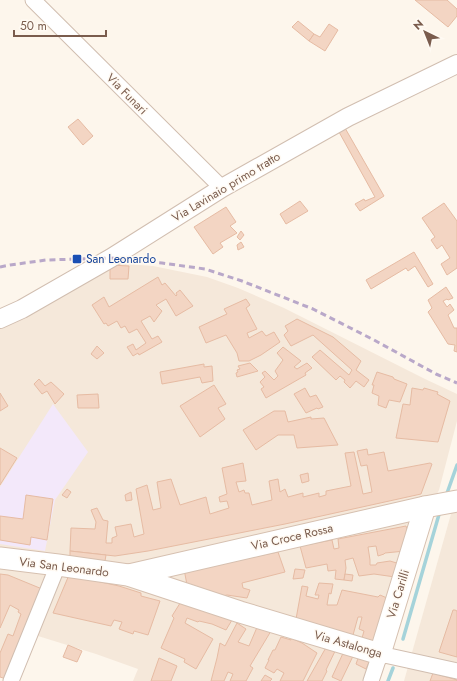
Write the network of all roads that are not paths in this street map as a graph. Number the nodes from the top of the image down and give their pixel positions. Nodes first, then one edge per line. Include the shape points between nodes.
1 (33, 0) edge
2 (457, 64) edge
3 (222, 188) junction
4 (0, 319) edge
5 (457, 501) edge
6 (428, 506) junction
7 (0, 558) edge
8 (58, 565) junction
9 (128, 575) junction
10 (380, 654) junction
11 (457, 671) edge
12 (11, 681) edge
13 (371, 681) edge

1 - 3 street, Via Funari
2 - 3 street, Via Lavinaio primo tratto via 348,117
3 - 4 street, Via Lavinaio primo tratto via 111,258
5 - 6 main road, Via Croce Rossa
6 - 9 main road, Via Croce Rossa
6 - 10 main road, Via Carilli
7 - 8 main road, Via San Leonardo
8 - 9 main road, Via San Leonardo
8 - 12 street
9 - 10 main road, Via Astalonga
10 - 11 street, Via Astalonga
10 - 13 street, Via Carilli

